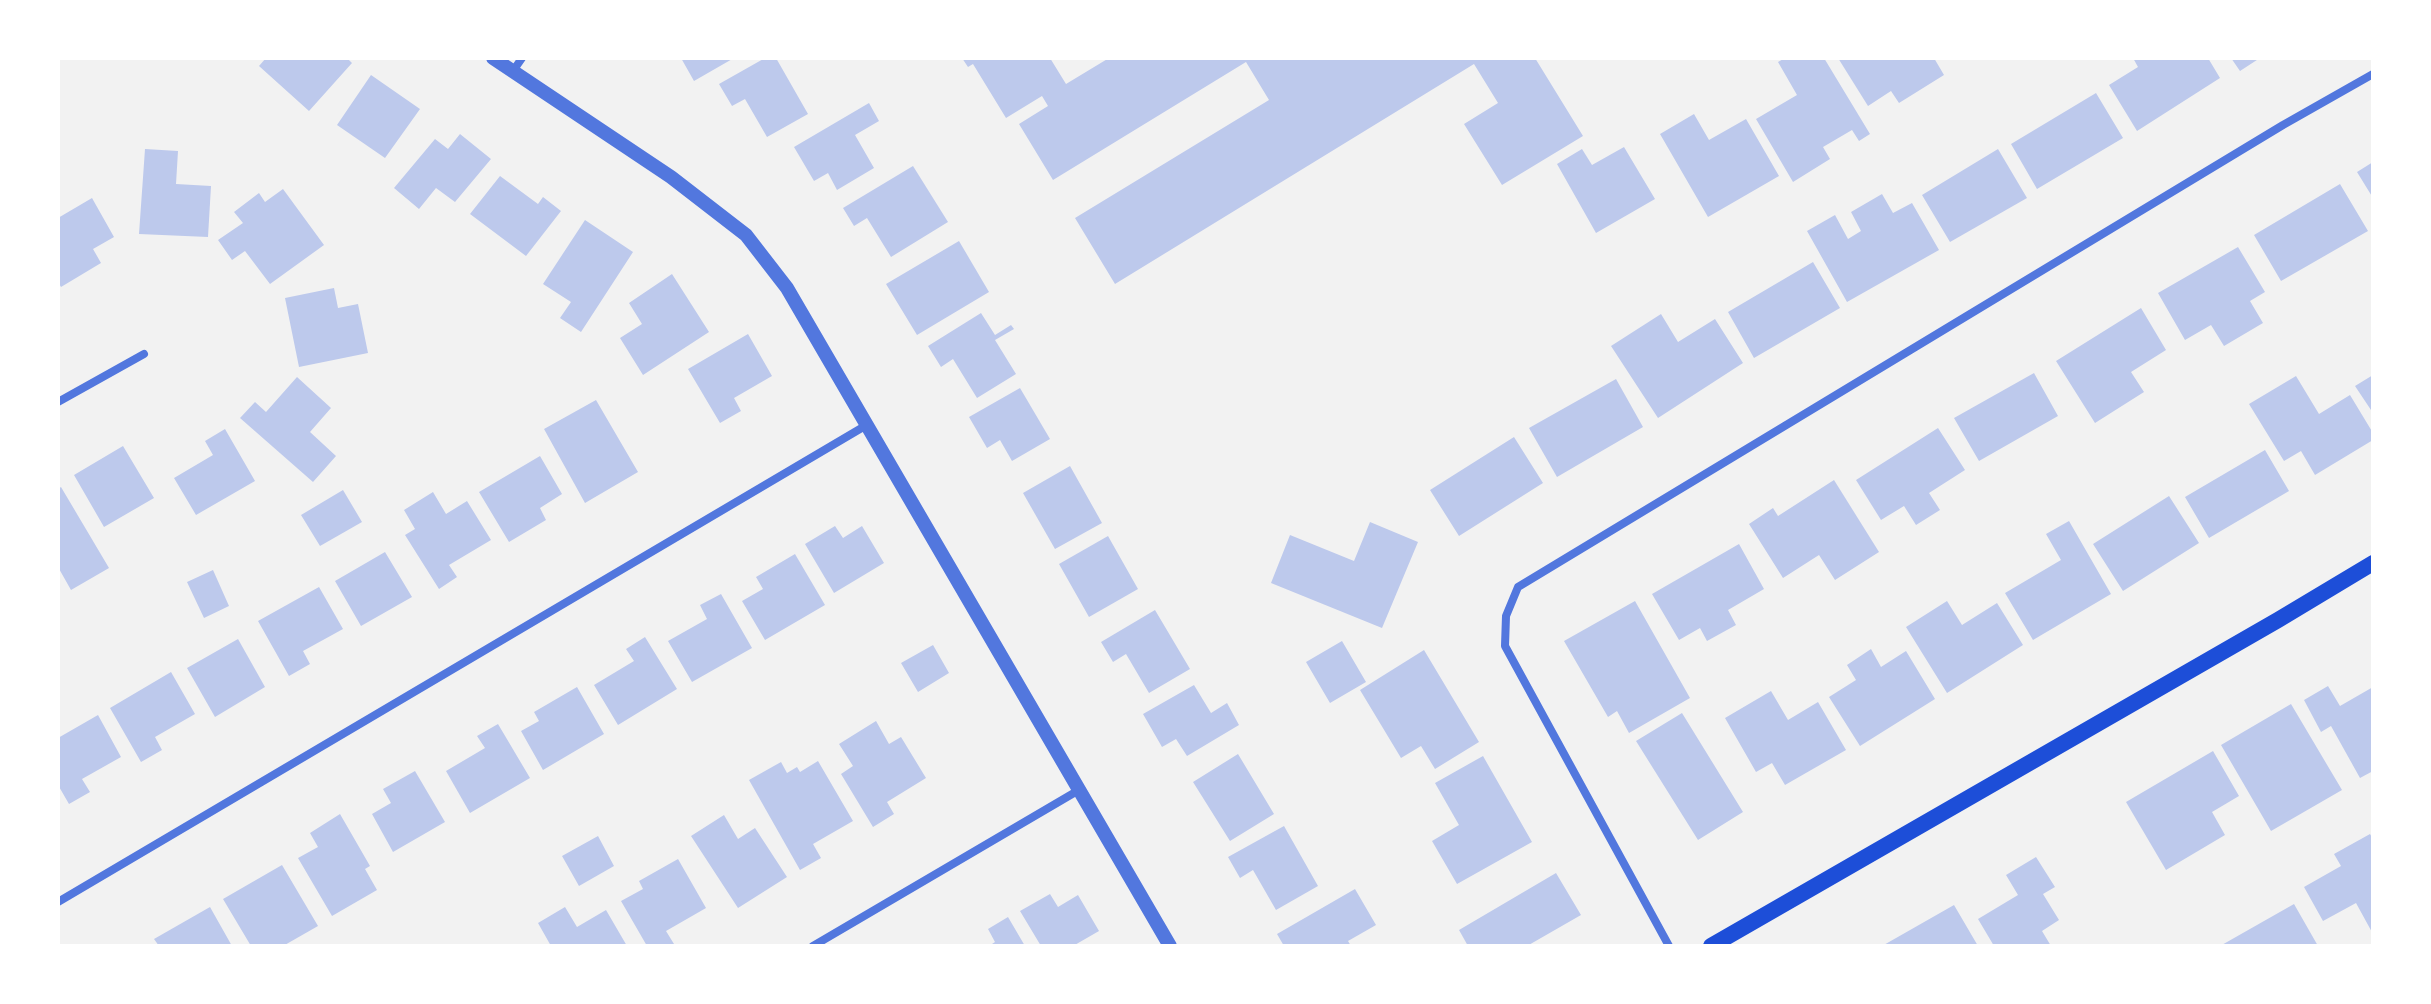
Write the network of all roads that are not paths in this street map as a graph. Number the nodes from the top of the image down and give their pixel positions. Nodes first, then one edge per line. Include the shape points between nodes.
1 (493, 58) edge
2 (522, 58) edge
3 (513, 71) junction
4 (2373, 74) edge
5 (144, 354) dead end
6 (58, 402) edge
7 (865, 426) junction
8 (2373, 563) edge
9 (1079, 790) junction
10 (58, 902) edge
11 (813, 946) edge
12 (1170, 946) edge
13 (1669, 946) edge
14 (1711, 946) edge

1 - 3 street
2 - 3 street
3 - 7 street via 671,177 746,235 787,288
4 - 13 street via 1518,587 1506,616 1505,646
5 - 6 street
7 - 9 street
7 - 10 street
8 - 14 main road
9 - 11 street
9 - 12 street

